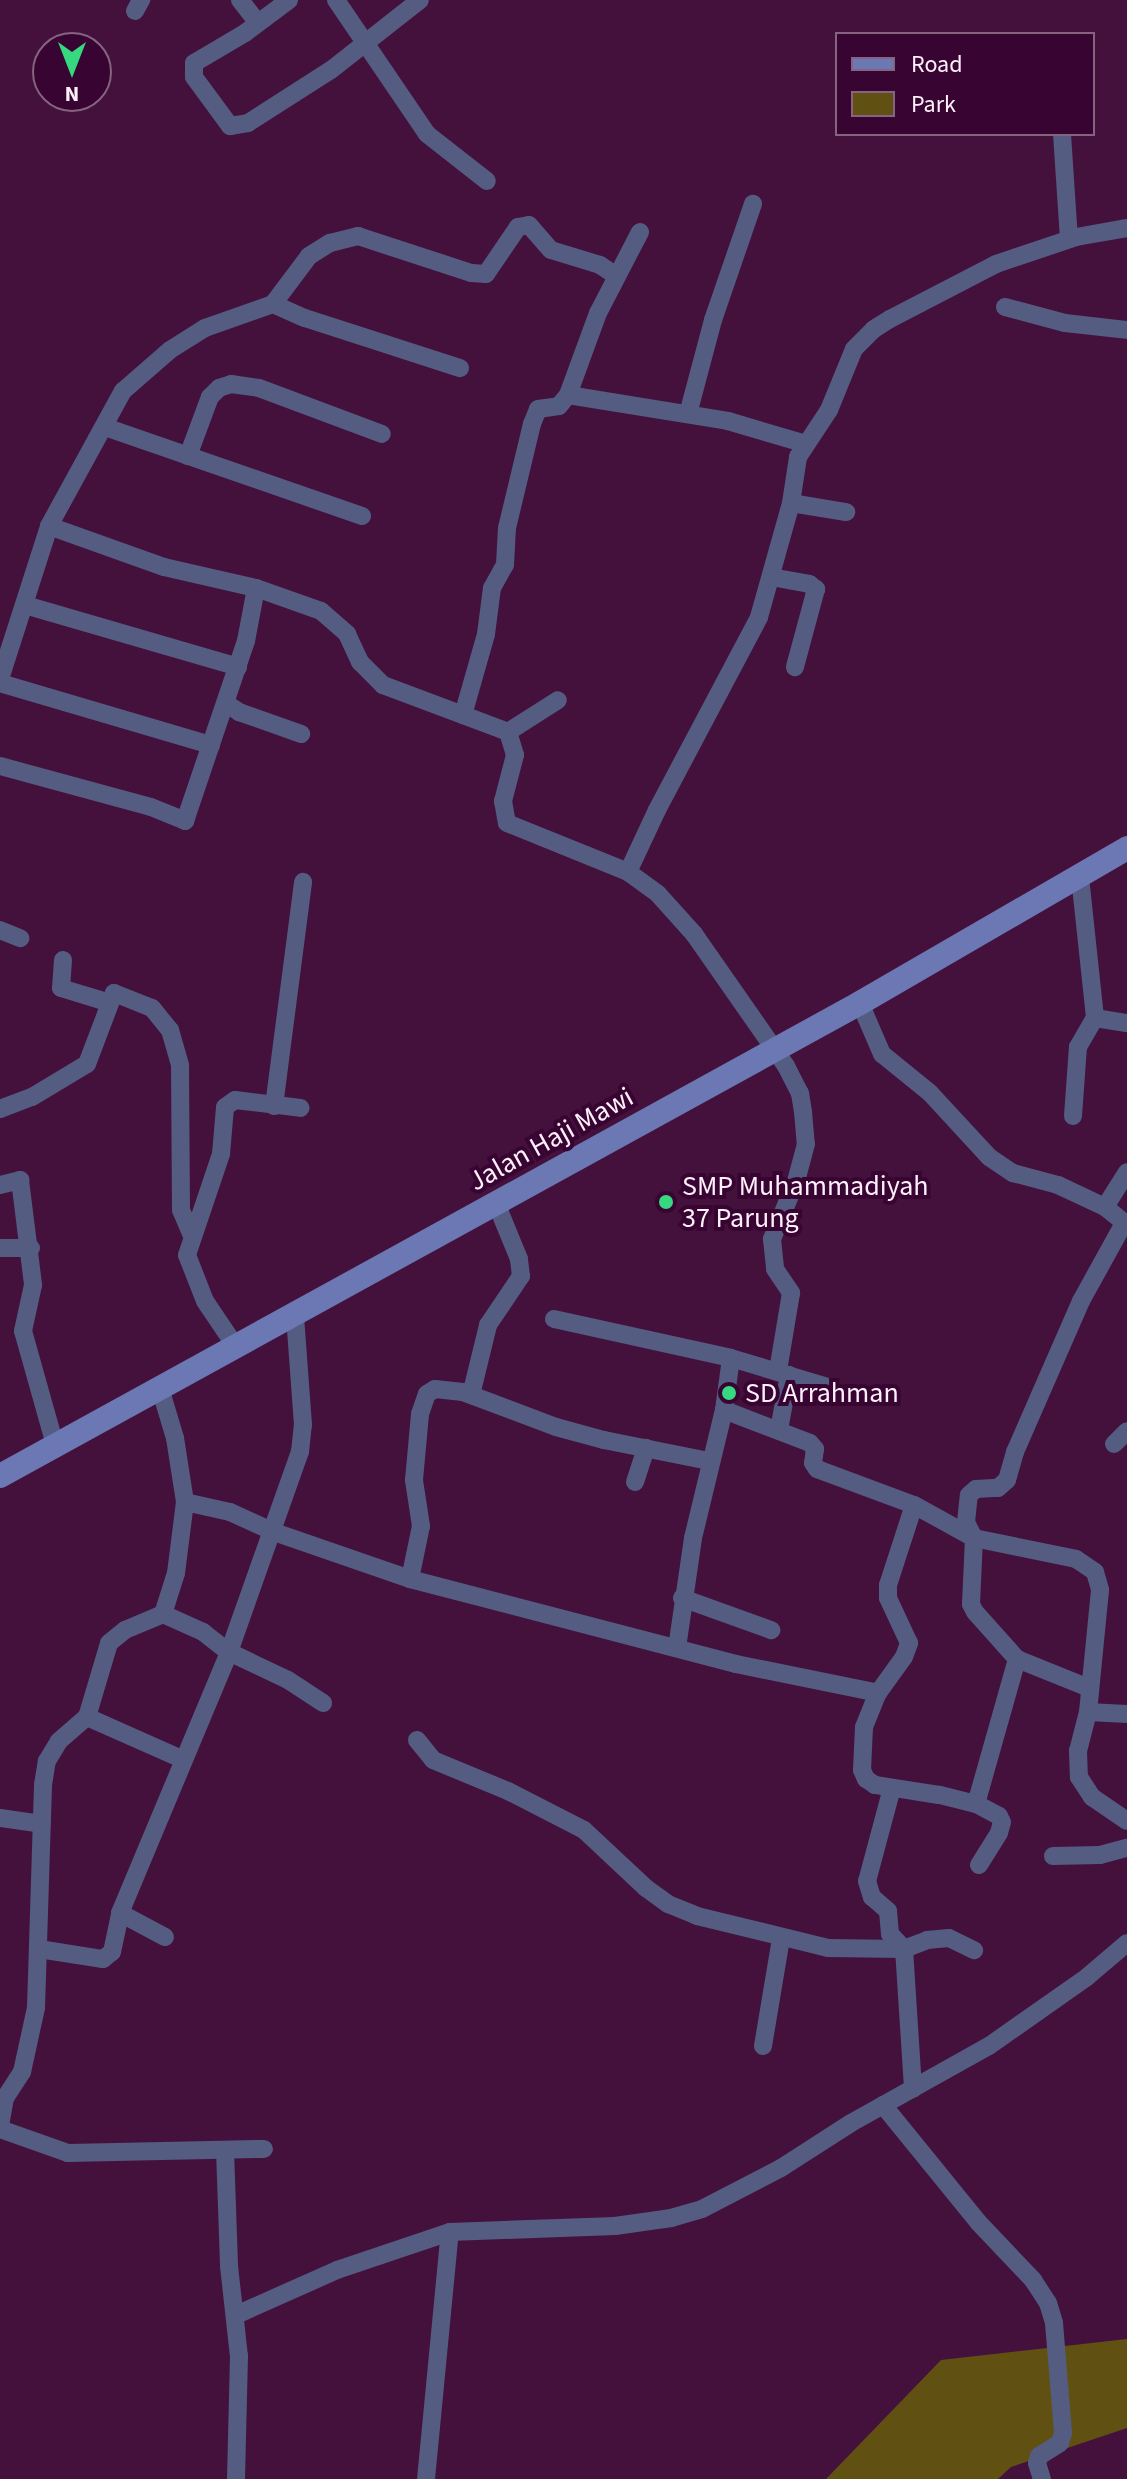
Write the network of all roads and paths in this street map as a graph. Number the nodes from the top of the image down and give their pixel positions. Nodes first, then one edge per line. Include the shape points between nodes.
1 (240, 0) edge
2 (289, 0) edge
3 (336, 0) edge
4 (420, 0) edge
5 (258, 23) junction
6 (366, 42) junction
7 (1062, 136) edge
8 (487, 181) dead end
9 (753, 204) dead end
10 (1127, 228) edge
11 (640, 232) dead end
12 (1069, 239) junction
13 (615, 275) junction
14 (273, 304) junction
15 (1005, 307) dead end
16 (1127, 330) edge
17 (460, 368) dead end
18 (568, 395) junction
19 (688, 414) junction
20 (105, 427) junction
21 (382, 434) dead end
22 (806, 444) junction
23 (188, 456) junction
24 (791, 503) junction
25 (846, 512) dead end
26 (362, 516) dead end
27 (49, 526) junction
28 (771, 577) junction
29 (256, 588) junction
30 (25, 605) junction
31 (238, 667) junction
32 (795, 667) dead end
33 (0, 681) edge
34 (558, 700) dead end
35 (226, 703) junction
36 (463, 715) junction
37 (508, 732) junction
38 (301, 734) dead end
39 (211, 745) junction
40 (0, 766) edge
41 (1127, 848) edge
42 (628, 872) junction
43 (1080, 877) junction
44 (303, 882) dead end
45 (0, 930) edge
46 (20, 938) dead end
47 (63, 960) dead end
48 (110, 1003) junction
49 (860, 1003) junction
50 (1095, 1018) junction
51 (1127, 1023) edge
52 (774, 1049) junction
53 (274, 1106) junction
54 (301, 1108) dead end
55 (0, 1109) edge
56 (1073, 1116) dead end
57 (0, 1168) edge
58 (1127, 1172) edge
59 (20, 1180) junction
60 (0, 1185) edge
61 (496, 1203) junction
62 (1105, 1207) junction
63 (1125, 1224) edge
64 (192, 1236) junction
65 (0, 1248) edge
66 (31, 1248) junction
67 (295, 1317) junction
68 (554, 1319) dead end
69 (236, 1347) junction
70 (731, 1358) junction
71 (784, 1373) junction
72 (160, 1388) junction
73 (831, 1388) dead end
74 (471, 1395) junction
75 (724, 1410) junction
76 (779, 1430) junction
77 (55, 1445) junction
78 (646, 1448) junction
79 (709, 1461) junction
80 (0, 1476) edge
81 (635, 1482) dead end
82 (185, 1502) junction
83 (914, 1505) junction
84 (274, 1532) junction
85 (974, 1538) junction
86 (410, 1579) junction
87 (682, 1598) junction
88 (163, 1614) junction
89 (771, 1630) dead end
90 (677, 1648) junction
91 (229, 1652) junction
92 (1017, 1659) junction
93 (1089, 1688) junction
94 (878, 1693) junction
95 (323, 1703) dead end
96 (1088, 1712) junction
97 (1127, 1714) edge
98 (87, 1717) junction
99 (417, 1740) dead end
100 (182, 1759) junction
101 (892, 1788) junction
102 (976, 1804) junction
103 (0, 1818) edge
104 (1127, 1821) edge
105 (42, 1824) junction
106 (1127, 1848) edge
107 (1053, 1856) dead end
108 (979, 1865) dead end
109 (120, 1913) junction
110 (165, 1937) dead end
111 (781, 1939) junction
112 (1127, 1943) edge
113 (39, 1949) junction
114 (904, 1949) junction
115 (974, 1950) dead end
116 (763, 2046) dead end
117 (913, 2089) junction
118 (2, 2098) edge
119 (883, 2105) junction
120 (0, 2128) edge
121 (264, 2149) dead end
122 (225, 2150) junction
123 (450, 2232) junction
124 (236, 2315) junction
125 (236, 2479) edge
126 (426, 2479) edge
127 (1042, 2479) edge

1 - 5 street
2 - 5 street
3 - 6 street
4 - 6 street
5 - 6 street via 194,63 194,77 230,126 248,123
6 - 8 street via 427,134
7 - 12 street
9 - 19 street
10 - 12 street
11 - 13 street
12 - 22 street via 972,275 874,329 854,349 829,410
13 - 14 street via 551,250 529,225 518,227 486,274 358,236 330,243 309,256
13 - 18 street
14 - 17 street
14 - 20 street via 205,328 170,350 123,391 111,406
15 - 16 street via 1065,323
18 - 19 street
18 - 36 street via 559,406 538,409 532,424 507,528 505,565 492,588 482,652
19 - 22 street
20 - 23 street
20 - 27 street
21 - 23 street via 259,388 231,384 210,397
22 - 24 street via 795,471
23 - 26 street
24 - 25 street
24 - 28 street
27 - 29 street via 164,567
27 - 30 street
28 - 32 street via 816,589
28 - 42 street via 741,655
29 - 31 street
29 - 36 street via 328,616 383,685
30 - 31 street
30 - 33 street
31 - 35 street
33 - 39 street
34 - 37 street
35 - 38 street
35 - 39 street
36 - 37 street
37 - 42 street via 515,755 503,801 507,823
39 - 40 street via 185,821
41 - 43 street, Jalan Haji Mawi
42 - 52 street via 658,894 694,934
43 - 49 street, Jalan Haji Mawi
43 - 50 street
44 - 53 street
45 - 46 street
47 - 48 street via 61,988
48 - 55 street via 87,1064 32,1097
48 - 64 street via 114,993 152,1008 170,1030 180,1066 181,1210
49 - 52 street, Jalan Haji Mawi
49 - 62 street via 882,1054 930,1093 989,1157 1013,1173 1058,1185
50 - 51 street
50 - 56 street via 1078,1047
52 - 61 street, Jalan Haji Mawi
52 - 71 street via 800,1093 806,1144 772,1239 775,1269 791,1293
53 - 54 street
53 - 64 street via 228,1102 221,1154
57 - 59 street
58 - 62 street
59 - 60 street
59 - 66 street
61 - 67 street, Jalan Haji Mawi
61 - 74 street via 521,1276 488,1325
62 - 63 street
63 - 85 street via 1081,1301 1007,1480 998,1488 976,1489 969,1495 966,1522
64 - 69 street via 187,1255 201,1291
65 - 66 street
66 - 77 street via 33,1285 23,1331
67 - 69 street, Jalan Haji Mawi
67 - 84 street via 302,1439
68 - 70 street
69 - 72 street, Jalan Haji Mawi
70 - 71 street
70 - 75 street
71 - 73 street
71 - 76 street
72 - 77 street, Jalan Haji Mawi
72 - 82 street
74 - 78 street via 556,1427
74 - 86 street via 435,1389 424,1399 414,1467 420,1542
75 - 76 street
75 - 79 street
76 - 83 street via 813,1444 817,1469
77 - 80 street, Jalan Haji Mawi
78 - 79 street
78 - 81 street
79 - 87 street
82 - 84 street via 230,1512
82 - 88 street via 176,1573
83 - 85 street
83 - 94 street via 888,1585 888,1598 909,1643
84 - 86 street
84 - 91 street
85 - 92 street via 971,1604
85 - 93 street via 1052,1552 1095,1572 1100,1590
86 - 90 street
87 - 89 street
87 - 90 street
88 - 91 street via 203,1632
88 - 98 street via 109,1643
90 - 94 street
91 - 95 street
91 - 100 street
92 - 93 street
92 - 102 street
93 - 96 street
94 - 101 street via 864,1727 862,1770 869,1782
96 - 97 street
96 - 104 street via 1078,1751 1079,1777 1092,1797
98 - 100 street
98 - 105 street via 49,1754
99 - 111 street via 433,1760 584,1830 668,1904
100 - 109 street
101 - 102 street
101 - 114 street via 867,1881 872,1897 888,1911 890,1934
102 - 108 street via 1002,1822
103 - 105 street
105 - 113 street
106 - 107 street via 1100,1855
109 - 110 street
109 - 113 street via 107,1958
111 - 114 street via 828,1948
111 - 116 street
112 - 117 street via 1039,2012
113 - 118 street via 36,2008 22,2072
114 - 115 street via 949,1938
114 - 117 street
117 - 119 street
118 - 120 street
119 - 123 street via 702,2209 671,2218 563,2230
119 - 127 street via 1048,2303 1063,2433 1060,2443 1039,2456
120 - 122 street via 68,2153
121 - 122 street
122 - 124 street
123 - 124 street via 337,2270
123 - 126 street
124 - 125 street

